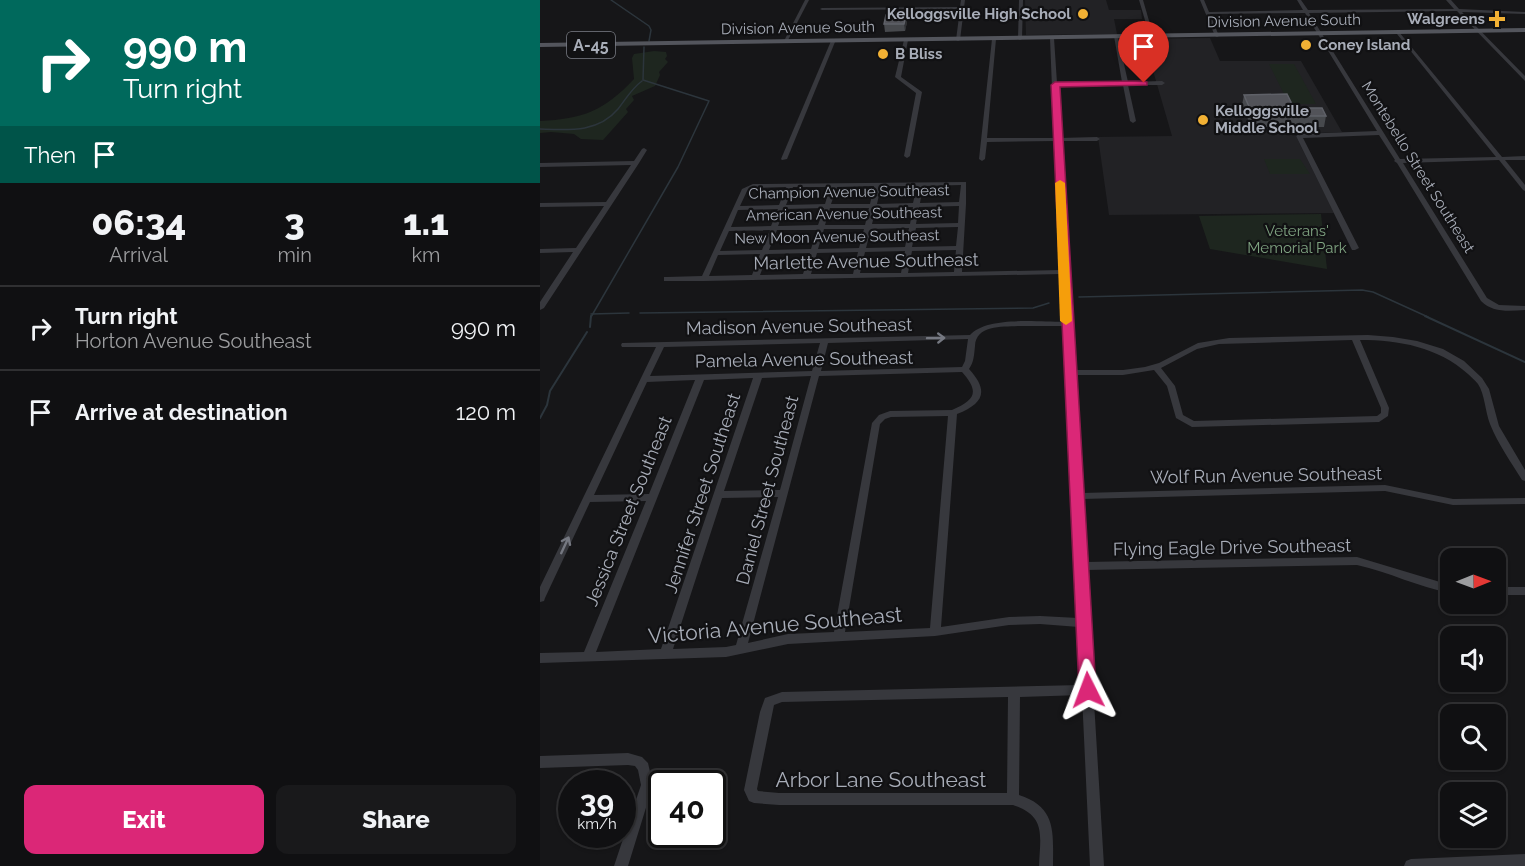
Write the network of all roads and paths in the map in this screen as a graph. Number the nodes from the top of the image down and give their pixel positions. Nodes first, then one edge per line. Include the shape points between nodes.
1 (807, 0) edge
2 (963, 0) edge
3 (1021, 0) edge
4 (1142, 0) edge
5 (1202, 0) edge
6 (1299, 0) edge
7 (1448, 0) edge
8 (962, 8) junction
9 (822, 9) dead end
10 (1458, 10) junction
11 (1306, 12) junction
12 (1207, 13) junction
13 (1525, 13) edge
14 (1525, 30) edge
15 (1479, 31) junction
16 (1399, 33) junction
17 (1321, 34) junction
18 (1217, 36) junction
19 (1116, 37) junction
20 (1152, 37) junction
21 (1052, 38) junction
22 (994, 39) junction
23 (1020, 39) junction
24 (906, 40) junction
25 (958, 40) junction
26 (785, 42) junction
27 (833, 42) junction
28 (540, 45) edge
29 (1525, 79) edge
30 (1162, 83) dead end
31 (1125, 84) junction
32 (1055, 85) junction
33 (1133, 121) dead end
34 (1381, 133) junction
35 (1058, 139) junction
36 (1097, 139) dead end
37 (983, 140) junction
38 (644, 150) dead end
39 (907, 156) dead end
40 (1525, 158) edge
41 (784, 159) dead end
42 (982, 159) dead end
43 (1500, 159) junction
44 (1397, 161) junction
45 (636, 164) junction
46 (540, 165) edge
47 (920, 184) junction
48 (834, 185) junction
49 (878, 185) junction
50 (790, 186) junction
51 (1525, 189) edge
52 (609, 204) junction
53 (917, 204) junction
54 (963, 204) junction
55 (540, 205) edge
56 (873, 205) junction
57 (828, 206) junction
58 (782, 207) junction
59 (736, 208) junction
60 (961, 225) junction
61 (913, 226) junction
62 (867, 227) junction
63 (774, 228) junction
64 (821, 228) junction
65 (727, 229) junction
66 (960, 248) junction
67 (1355, 248) dead end
68 (909, 249) junction
69 (577, 250) junction
70 (862, 250) junction
71 (540, 251) edge
72 (814, 251) junction
73 (765, 252) junction
74 (716, 253) junction
75 (1065, 272) junction
76 (958, 274) junction
77 (904, 275) junction
78 (856, 276) junction
79 (806, 277) junction
80 (755, 278) junction
81 (667, 279) dead end
82 (705, 279) junction
83 (541, 304) edge
84 (1525, 308) edge
85 (1066, 324) junction
86 (972, 337) junction
87 (1354, 338) junction
88 (825, 340) junction
89 (661, 344) junction
90 (625, 345) dead end
91 (1156, 366) junction
92 (964, 369) junction
93 (1069, 373) junction
94 (816, 375) junction
95 (758, 376) junction
96 (700, 378) junction
97 (645, 379) junction
98 (953, 413) junction
99 (1525, 478) edge
100 (783, 493) junction
101 (718, 495) junction
102 (1078, 496) junction
103 (651, 497) junction
104 (586, 499) junction
105 (1525, 501) edge
106 (1081, 566) junction
107 (1440, 588) edge
108 (1506, 591) edge
109 (1525, 591) edge
110 (540, 598) edge
111 (1084, 623) junction
112 (935, 632) junction
113 (839, 636) junction
114 (741, 649) junction
115 (665, 655) junction
116 (588, 657) junction
117 (540, 658) edge
118 (1014, 690) junction
119 (1088, 690) junction
120 (540, 762) edge
121 (1013, 799) junction
122 (1525, 861) edge
123 (621, 866) edge
124 (1046, 866) edge
125 (1097, 866) edge
126 (1411, 866) edge

1 - 26 street
2 - 8 street
3 - 23 street
4 - 20 street
5 - 12 street
6 - 11 street, Montebello Street Southeast
7 - 10 street
8 - 9 street
8 - 25 street
10 - 11 street
10 - 13 street
10 - 15 street
11 - 12 street
11 - 17 street, Montebello Street Southeast
12 - 18 street
14 - 15 main road, Division Avenue South / A-45
15 - 16 main road, Division Avenue South / A-45
15 - 29 street
16 - 17 main road, Division Avenue South / A-45
16 - 43 street
17 - 18 main road, Division Avenue South / A-45
17 - 34 street, Montebello Street Southeast
18 - 20 main road, Division Avenue South / A-45
19 - 20 main road, Division Avenue South / A-45
19 - 21 main road, Division Avenue South / A-45
19 - 31 street
21 - 23 main road, Division Avenue South / A-45
21 - 32 street
22 - 23 main road, Division Avenue South / A-45
22 - 25 main road, Division Avenue South / A-45
22 - 37 street
24 - 25 main road, Division Avenue South / A-45
24 - 27 main road, Division Avenue South / A-45
24 - 39 street via 897,74 919,92
26 - 27 main road, Division Avenue South / A-45
26 - 28 main road, Division Avenue South / A-45
27 - 41 street
30 - 31 street
31 - 32 street
31 - 33 street
32 - 35 street
34 - 44 street, Montebello Street Southeast
34 - 67 street via 1300,135
35 - 36 street
35 - 37 street
35 - 75 street
37 - 42 street
38 - 45 street
40 - 43 street
43 - 44 street
43 - 51 street
44 - 84 street, Montebello Street Southeast via 1484,299 1499,309
45 - 46 street
45 - 52 street
47 - 49 street
47 - 53 street
47 - 54 street via 964,183
48 - 49 street
48 - 50 street
48 - 57 street
49 - 56 street
50 - 58 street
50 - 59 street via 753,186 744,190
52 - 55 street
52 - 69 street
53 - 54 street, Champion Avenue Southeast
53 - 56 street, Champion Avenue Southeast
53 - 61 street
54 - 60 street
56 - 57 street, Champion Avenue Southeast
56 - 62 street
57 - 58 street, Champion Avenue Southeast
57 - 64 street
58 - 59 street, Champion Avenue Southeast
58 - 63 street
59 - 65 street
60 - 61 street, American Avenue Southeast
60 - 66 street
61 - 62 street, American Avenue Southeast
61 - 68 street
62 - 64 street, American Avenue Southeast
62 - 70 street
63 - 64 street, American Avenue Southeast
63 - 65 street, American Avenue Southeast
63 - 73 street
64 - 72 street
65 - 74 street
66 - 68 street, New Moon Avenue Southeast
66 - 76 street
68 - 70 street, New Moon Avenue Southeast
68 - 77 street
69 - 71 street
69 - 83 street
70 - 72 street, New Moon Avenue Southeast
70 - 78 street
72 - 73 street, New Moon Avenue Southeast
72 - 79 street
73 - 74 street, New Moon Avenue Southeast
73 - 80 street
74 - 82 street
75 - 76 street, Marlette Avenue Southeast
75 - 85 street
76 - 77 street, Marlette Avenue Southeast
77 - 78 street, Marlette Avenue Southeast
78 - 79 street, Marlette Avenue Southeast
79 - 80 street, Marlette Avenue Southeast
80 - 82 street, Marlette Avenue Southeast
81 - 82 street, Marlette Avenue Southeast
85 - 86 street via 995,325 980,329
85 - 93 street
88 -> 86 street, Madison Avenue Southeast
86 - 92 street via 970,361
87 - 91 street via 1212,343
87 - 91 street via 1383,403 1384,414 1375,419 1192,424 1179,416 1171,386
87 - 99 street via 1397,339 1432,348 1456,360 1483,386 1491,417
88 - 89 street, Madison Avenue Southeast
88 - 94 street, Daniel Street Southeast
89 - 90 street, Madison Avenue Southeast
89 - 97 street
91 - 93 street via 1130,372
92 - 94 street, Pamela Avenue Southeast
92 - 98 street via 979,392 968,407
93 - 102 street
94 - 95 street, Pamela Avenue Southeast
94 - 100 street, Daniel Street Southeast
95 - 96 street, Pamela Avenue Southeast
95 - 101 street, Jennifer Street Southeast
96 - 97 street, Pamela Avenue Southeast
96 - 103 street, Jessica Street Southeast
97 - 104 street
98 - 112 street
98 - 113 street via 891,414 876,423
100 - 101 street
100 - 114 street, Daniel Street Southeast
101 - 115 street, Jennifer Street Southeast
102 - 105 street, Wolf Run Avenue Southeast via 1384,488 1453,502
102 - 106 street
103 - 104 street
103 - 116 street, Jessica Street Southeast
110 -> 104 street
106 - 107 street, Flying Eagle Drive Southeast via 1357,561
106 - 111 street
108 - 109 street
111 - 112 street, Victoria Avenue Southeast via 1009,621
111 - 119 street
112 - 113 street, Victoria Avenue Southeast
113 - 114 street, Victoria Avenue Southeast via 788,639
114 - 115 street, Victoria Avenue Southeast
115 - 116 street, Victoria Avenue Southeast
116 - 117 street, Victoria Avenue Southeast
118 - 119 street
118 - 121 street
118 - 121 street, Arbor Lane Southeast via 782,697 769,702 750,790 754,796 779,799
119 - 125 street
120 - 123 street via 628,759 644,767 646,785
121 - 124 street, Arbor Lane Southeast via 1031,803 1041,813 1046,828
122 - 126 street

